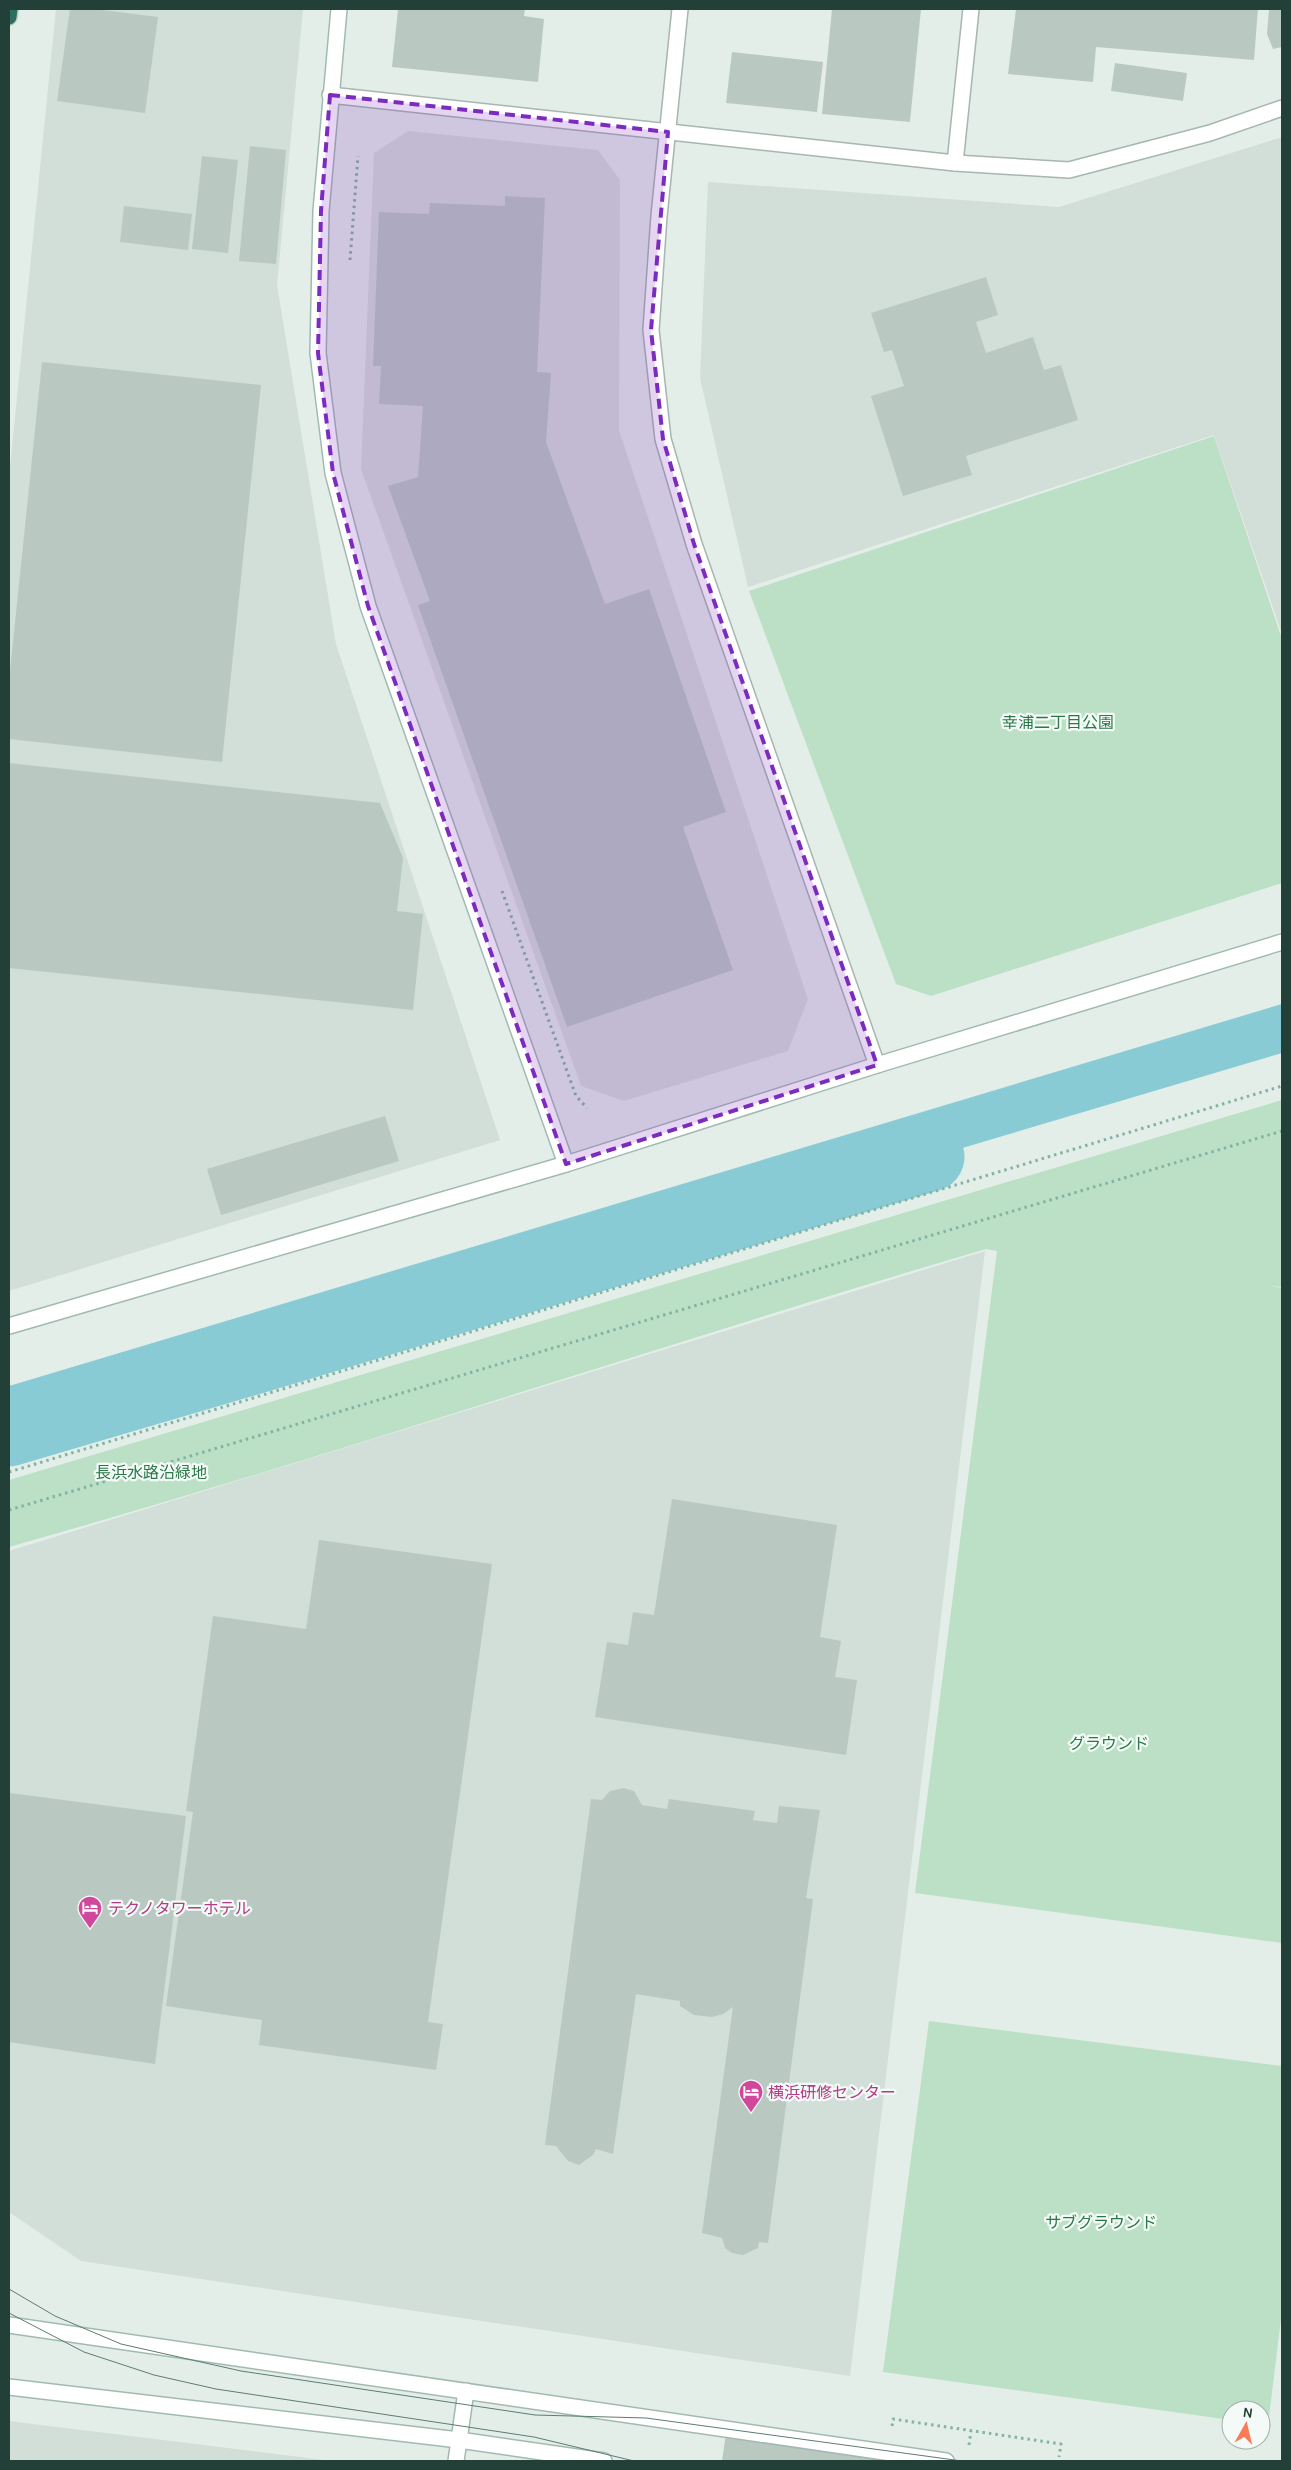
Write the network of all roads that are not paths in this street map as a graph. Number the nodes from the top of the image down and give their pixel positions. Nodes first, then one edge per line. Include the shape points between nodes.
1 (10, 9) edge
2 (339, 9) edge
3 (680, 9) edge
4 (970, 9) edge
5 (9, 17) edge
6 (330, 95) junction
7 (1282, 108) edge
8 (668, 132) junction
9 (954, 163) junction
10 (1282, 942) edge
11 (877, 1064) junction
12 (566, 1164) junction
13 (9, 1326) edge
14 (9, 2325) edge
15 (9, 2387) edge
16 (466, 2391) junction
17 (459, 2440) junction
18 (456, 2461) edge
19 (604, 2461) edge
20 (946, 2461) edge

1 - 5 highway
2 - 6 street
3 - 8 street
4 - 9 street
6 - 8 street
6 - 12 street via 321,211 318,353 333,473 368,606
7 - 9 street via 1210,134 1069,170
8 - 9 street
8 - 11 street via 651,330 663,439 694,544
10 - 11 street
11 - 12 street
12 - 13 street
14 - 16 street
15 - 17 street
16 - 17 street
16 - 20 street
17 - 18 street
17 - 19 street

